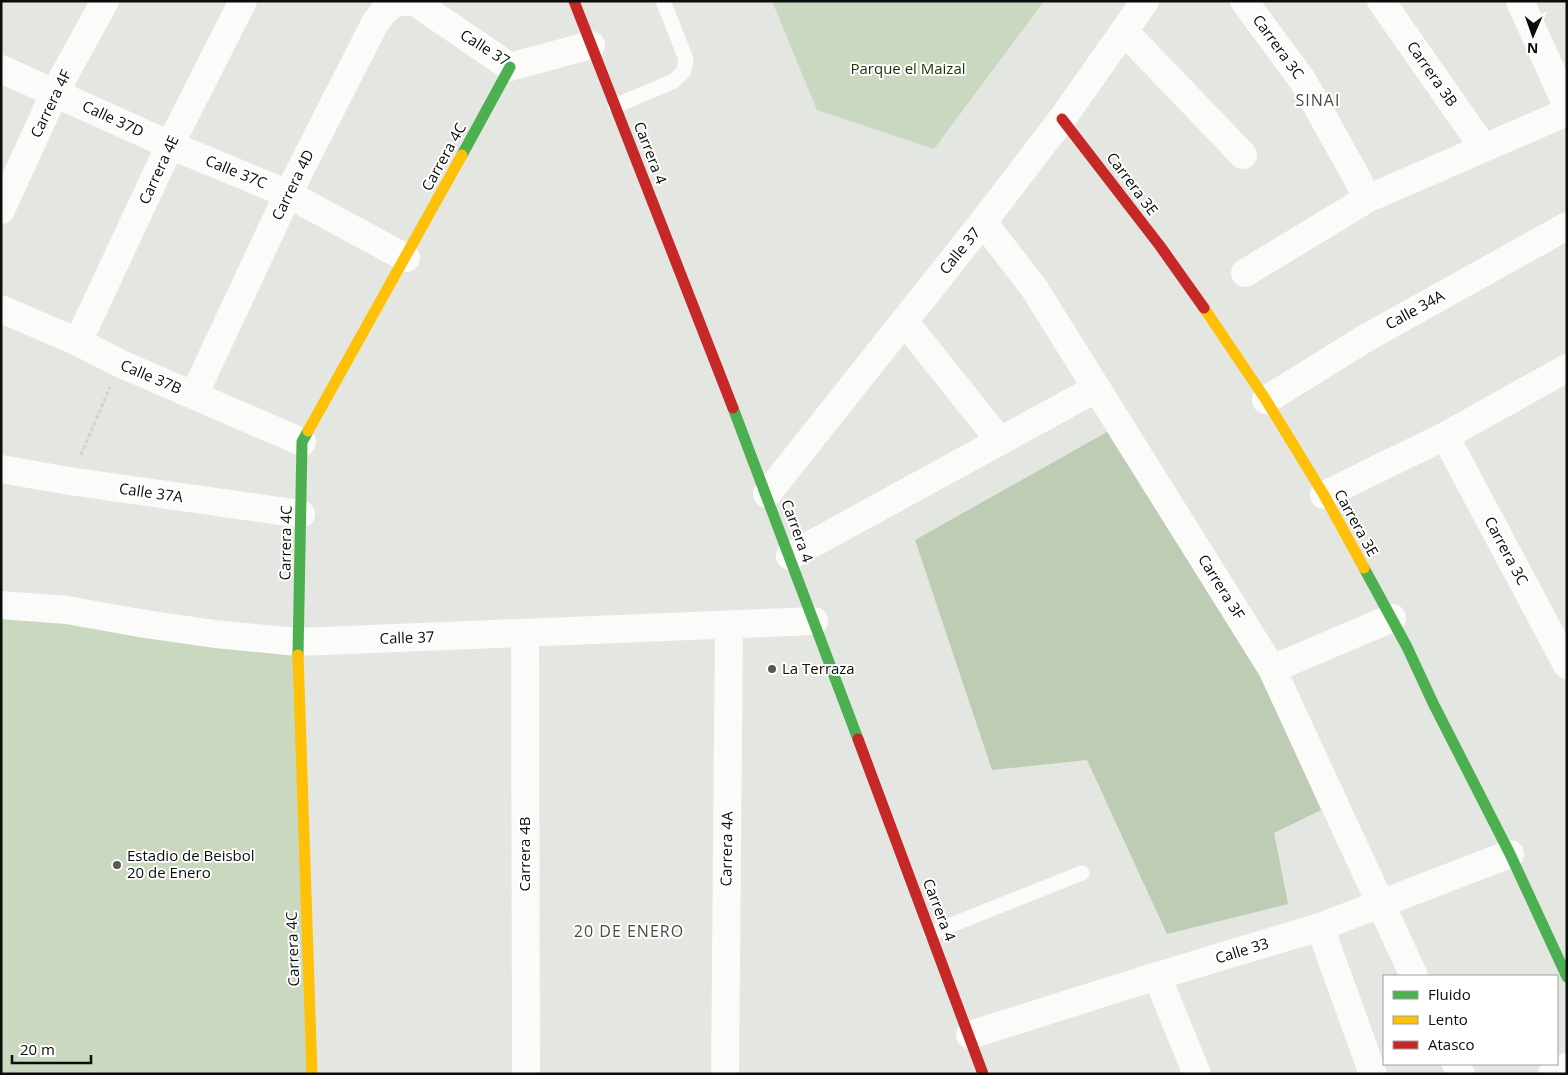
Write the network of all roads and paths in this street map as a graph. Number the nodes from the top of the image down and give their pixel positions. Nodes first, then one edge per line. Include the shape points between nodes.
1 (105, 1) edge
2 (244, 1) edge
3 (574, 1) edge
4 (664, 1) edge
5 (1145, 1) edge
6 (1244, 1) edge
7 (1381, 1) edge
8 (1520, 1) edge
9 (415, 2) edge
10 (1124, 31) junction
11 (591, 45) junction
12 (510, 67) junction
13 (1, 69) edge
14 (55, 92) junction
15 (615, 106) junction
16 (1567, 106) edge
17 (1567, 112) edge
18 (1062, 119) junction
19 (170, 145) junction
20 (1483, 148) junction
21 (1243, 155) dead end
22 (288, 194) junction
23 (1367, 199) junction
24 (1, 210) edge
25 (983, 222) junction
26 (1567, 226) edge
27 (406, 258) junction
28 (1245, 273) dead end
29 (1, 309) edge
30 (904, 321) junction
31 (78, 342) junction
32 (121, 364) junction
33 (1564, 377) edge
34 (1097, 388) junction
35 (194, 395) junction
36 (1266, 400) junction
37 (1444, 436) junction
38 (1000, 441) junction
39 (302, 442) junction
40 (1, 469) edge
41 (69, 481) junction
42 (767, 494) junction
43 (1324, 495) junction
44 (301, 514) junction
45 (790, 556) junction
46 (1, 605) edge
47 (1392, 618) junction
48 (814, 621) junction
49 (729, 625) junction
50 (525, 633) junction
51 (298, 642) junction
52 (1567, 665) edge
53 (1272, 669) junction
54 (1510, 854) junction
55 (1082, 873) dead end
56 (1379, 904) junction
57 (1320, 927) junction
58 (931, 933) junction
59 (1414, 975) edge
60 (1157, 976) junction
61 (1567, 977) edge
62 (970, 1035) junction
63 (1567, 1067) edge
64 (312, 1074) edge
65 (526, 1074) edge
66 (725, 1074) edge
67 (984, 1074) edge
68 (1197, 1074) edge
69 (1373, 1074) edge
70 (1552, 1074) edge

1 - 14 street, Carrera 4F
2 - 19 street, Carrera 4E
3 - 11 street, Carrera 4
4 - 15 lane via 686,59 684,71 674,81
5 - 10 street, Calle 37
6 - 23 street, Carrera 3C via 1303,81
7 - 20 street, Carrera 3B
8 - 16 street
9 - 12 street, Calle 37
9 - 22 street, Carrera 4D via 399,2 386,8 375,22
10 - 18 street, Calle 37
10 - 21 street
11 - 12 street, Calle 37
11 - 15 street, Carrera 4
12 - 27 street, Carrera 4C
13 - 14 street, Calle 37D
14 - 19 street, Calle 37D
14 - 24 street, Carrera 4F
15 - 42 street, Carrera 4
17 - 20 street
18 - 25 street, Calle 37
18 - 36 street, Carrera 3E via 1165,254
19 - 22 street, Calle 37C
19 - 31 street, Carrera 4E
20 - 23 street
22 - 27 street, Calle 37C
22 - 35 street, Carrera 4D
23 - 28 street
25 - 30 street, Calle 37
25 - 34 street, Carrera 3F via 1034,288
26 - 36 street, Calle 34A via 1366,338
27 - 39 street, Carrera 4C
29 - 31 street, Calle 37B
30 - 38 street
30 - 42 street, Calle 37
31 - 32 street, Calle 37B
32 - 35 street, Calle 37B
32 - 41 path
33 - 37 street
34 - 38 street
34 - 53 street, Carrera 3F
35 - 39 street, Calle 37B
36 - 43 street, Carrera 3E
37 - 43 street
37 - 52 street, Carrera 3C
38 - 45 street
39 - 44 street, Carrera 4C
40 - 41 street, Calle 37A
41 - 44 street, Calle 37A
42 - 45 street, Carrera 4
43 - 47 street, Carrera 3E
44 - 51 street, Carrera 4C
45 - 48 street, Carrera 4
46 - 51 street, Calle 37 via 67,610 215,634
47 - 53 street
47 - 54 street, Carrera 3E
48 - 49 street, Calle 37
48 - 58 street, Carrera 4
49 - 50 street, Calle 37
49 - 66 street, Carrera 4A
50 - 51 street, Calle 37
50 - 65 street, Carrera 4B
51 - 64 street, Carrera 4C
53 - 56 street, Carrera 3F
54 - 56 street, Calle 33
54 - 61 street, Carrera 3E
55 - 58 lane
56 - 57 street, Calle 33
56 - 59 street, Carrera 3F
57 - 60 street, Calle 33
57 - 69 street
58 - 62 street, Carrera 4
60 - 62 street, Calle 33
60 - 68 street
62 - 67 street, Carrera 4
63 - 70 street

